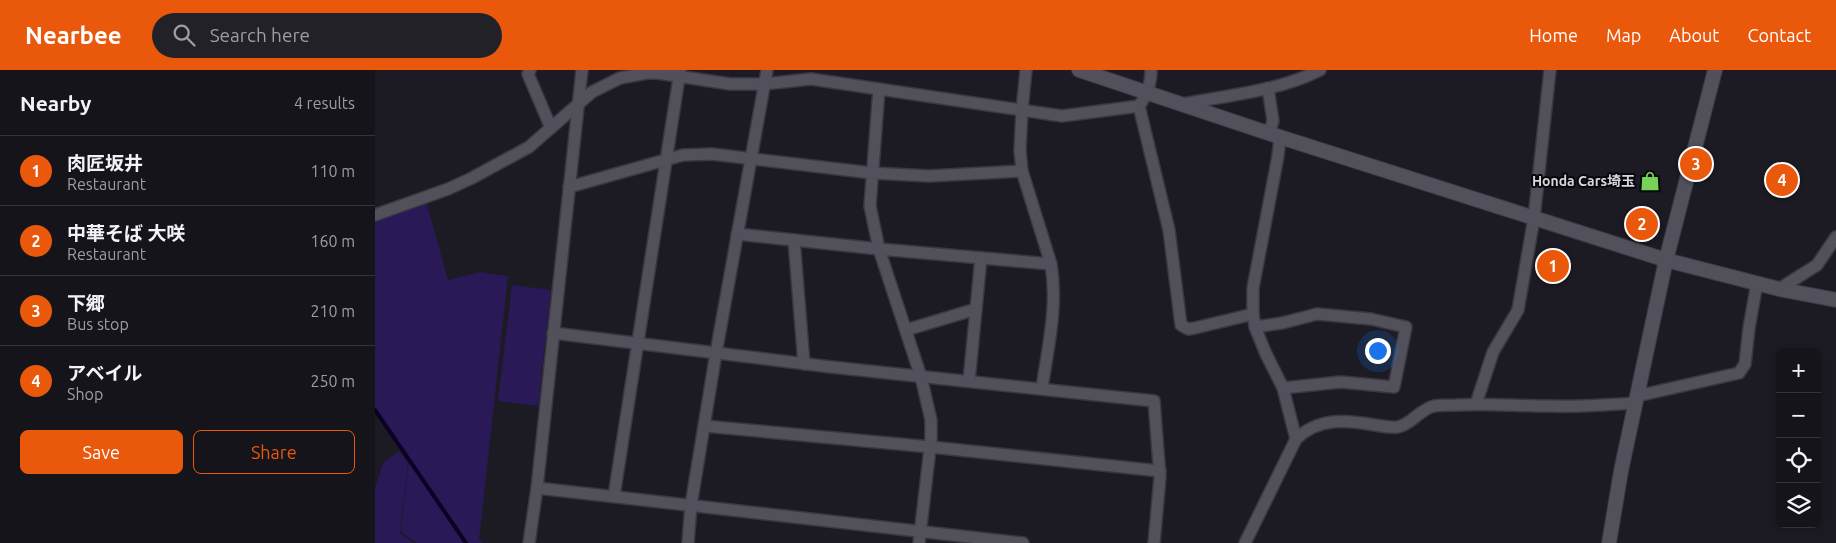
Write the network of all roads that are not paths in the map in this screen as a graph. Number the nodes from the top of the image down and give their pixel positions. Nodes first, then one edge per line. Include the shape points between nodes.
1 (530, 70) edge
2 (582, 70) edge
3 (767, 70) edge
4 (1026, 70) edge
5 (1079, 70) edge
6 (1151, 70) edge
7 (1320, 70) edge
8 (1550, 70) edge
9 (1715, 70) edge
10 (680, 74) edge
11 (764, 84) junction
12 (1268, 88) junction
13 (879, 89) junction
14 (1148, 92) junction
15 (579, 102) junction
16 (1183, 104) junction
17 (1139, 106) junction
18 (1022, 110) junction
19 (551, 128) junction
20 (1274, 135) junction
21 (751, 158) junction
22 (665, 160) junction
23 (1022, 171) junction
24 (872, 173) junction
25 (569, 187) junction
26 (375, 215) edge
27 (1533, 218) junction
28 (737, 234) junction
29 (1836, 237) edge
30 (794, 240) junction
31 (879, 249) junction
32 (981, 258) junction
33 (1666, 260) junction
34 (1051, 264) junction
35 (1757, 283) junction
36 (1779, 288) junction
37 (1836, 300) edge
38 (976, 309) junction
39 (1253, 314) junction
40 (1255, 326) junction
41 (906, 330) junction
42 (553, 333) junction
43 (637, 343) junction
44 (716, 353) junction
45 (804, 364) junction
46 (921, 377) junction
47 (969, 381) junction
48 (1042, 388) junction
49 (1283, 388) junction
50 (1636, 399) junction
51 (1476, 404) junction
52 (704, 426) junction
53 (1296, 439) junction
54 (931, 447) junction
55 (1160, 472) junction
56 (537, 488) junction
57 (615, 496) junction
58 (691, 505) junction
59 (920, 537) edge
60 (529, 543) edge
61 (688, 543) edge
62 (1023, 543) edge
63 (1154, 543) edge
64 (1245, 543) edge
65 (1609, 543) edge

1 - 19 street via 528,74
2 - 15 street
3 - 11 street
4 - 18 street
5 - 14 street
6 - 14 street
7 - 12 street
8 - 27 street
9 - 33 street
10 - 11 street via 730,84
10 - 15 street via 647,73 620,78
10 - 22 street
11 - 13 street via 811,79
11 - 21 street
12 - 16 street
12 - 20 street
13 - 18 street
13 - 24 street
14 - 16 street
14 - 17 street
15 - 19 street
15 - 25 street
16 - 20 street
17 - 18 street via 1063,116
17 - 39 street via 1169,230 1181,325 1195,328
18 - 23 street
19 - 26 street via 529,147 472,178
20 - 27 street
20 - 39 street via 1278,156 1253,288
21 - 22 street via 712,154
21 - 24 street
21 - 28 street
22 - 25 street
22 - 43 street
23 - 24 street via 929,176
23 - 34 street
24 - 31 street via 870,206
25 - 42 street
27 - 33 street
27 - 51 street via 1518,310 1493,352
28 - 30 street
28 - 44 street
29 - 36 street via 1817,265
30 - 31 street
30 - 45 street
31 - 32 street
31 - 41 street
32 - 34 street
32 - 38 street
33 - 35 street
33 - 50 street
34 - 48 street via 1054,304
35 - 36 street
35 - 50 street via 1745,364 1739,373
36 - 37 street
38 - 41 street
38 - 47 street
39 - 40 street
40 - 49 street
40 - 49 street via 1317,314 1371,318 1406,326 1394,387 1341,382
41 - 46 street
42 - 43 street
42 - 56 street
43 - 44 street
43 - 57 street
44 - 45 street
44 - 52 street
45 - 46 street
46 - 47 street
46 - 54 street via 931,420
47 - 48 street
48 - 55 street via 1154,401
49 - 53 street
50 - 51 street via 1585,406
50 - 65 street
51 - 53 street via 1427,408 1399,427 1331,421 1309,429
52 - 54 street
52 - 58 street
53 - 64 street
54 - 55 street
54 - 59 street
55 - 63 street
56 - 57 street
56 - 60 street
57 - 58 street
58 - 59 street
58 - 61 street
59 - 62 street

